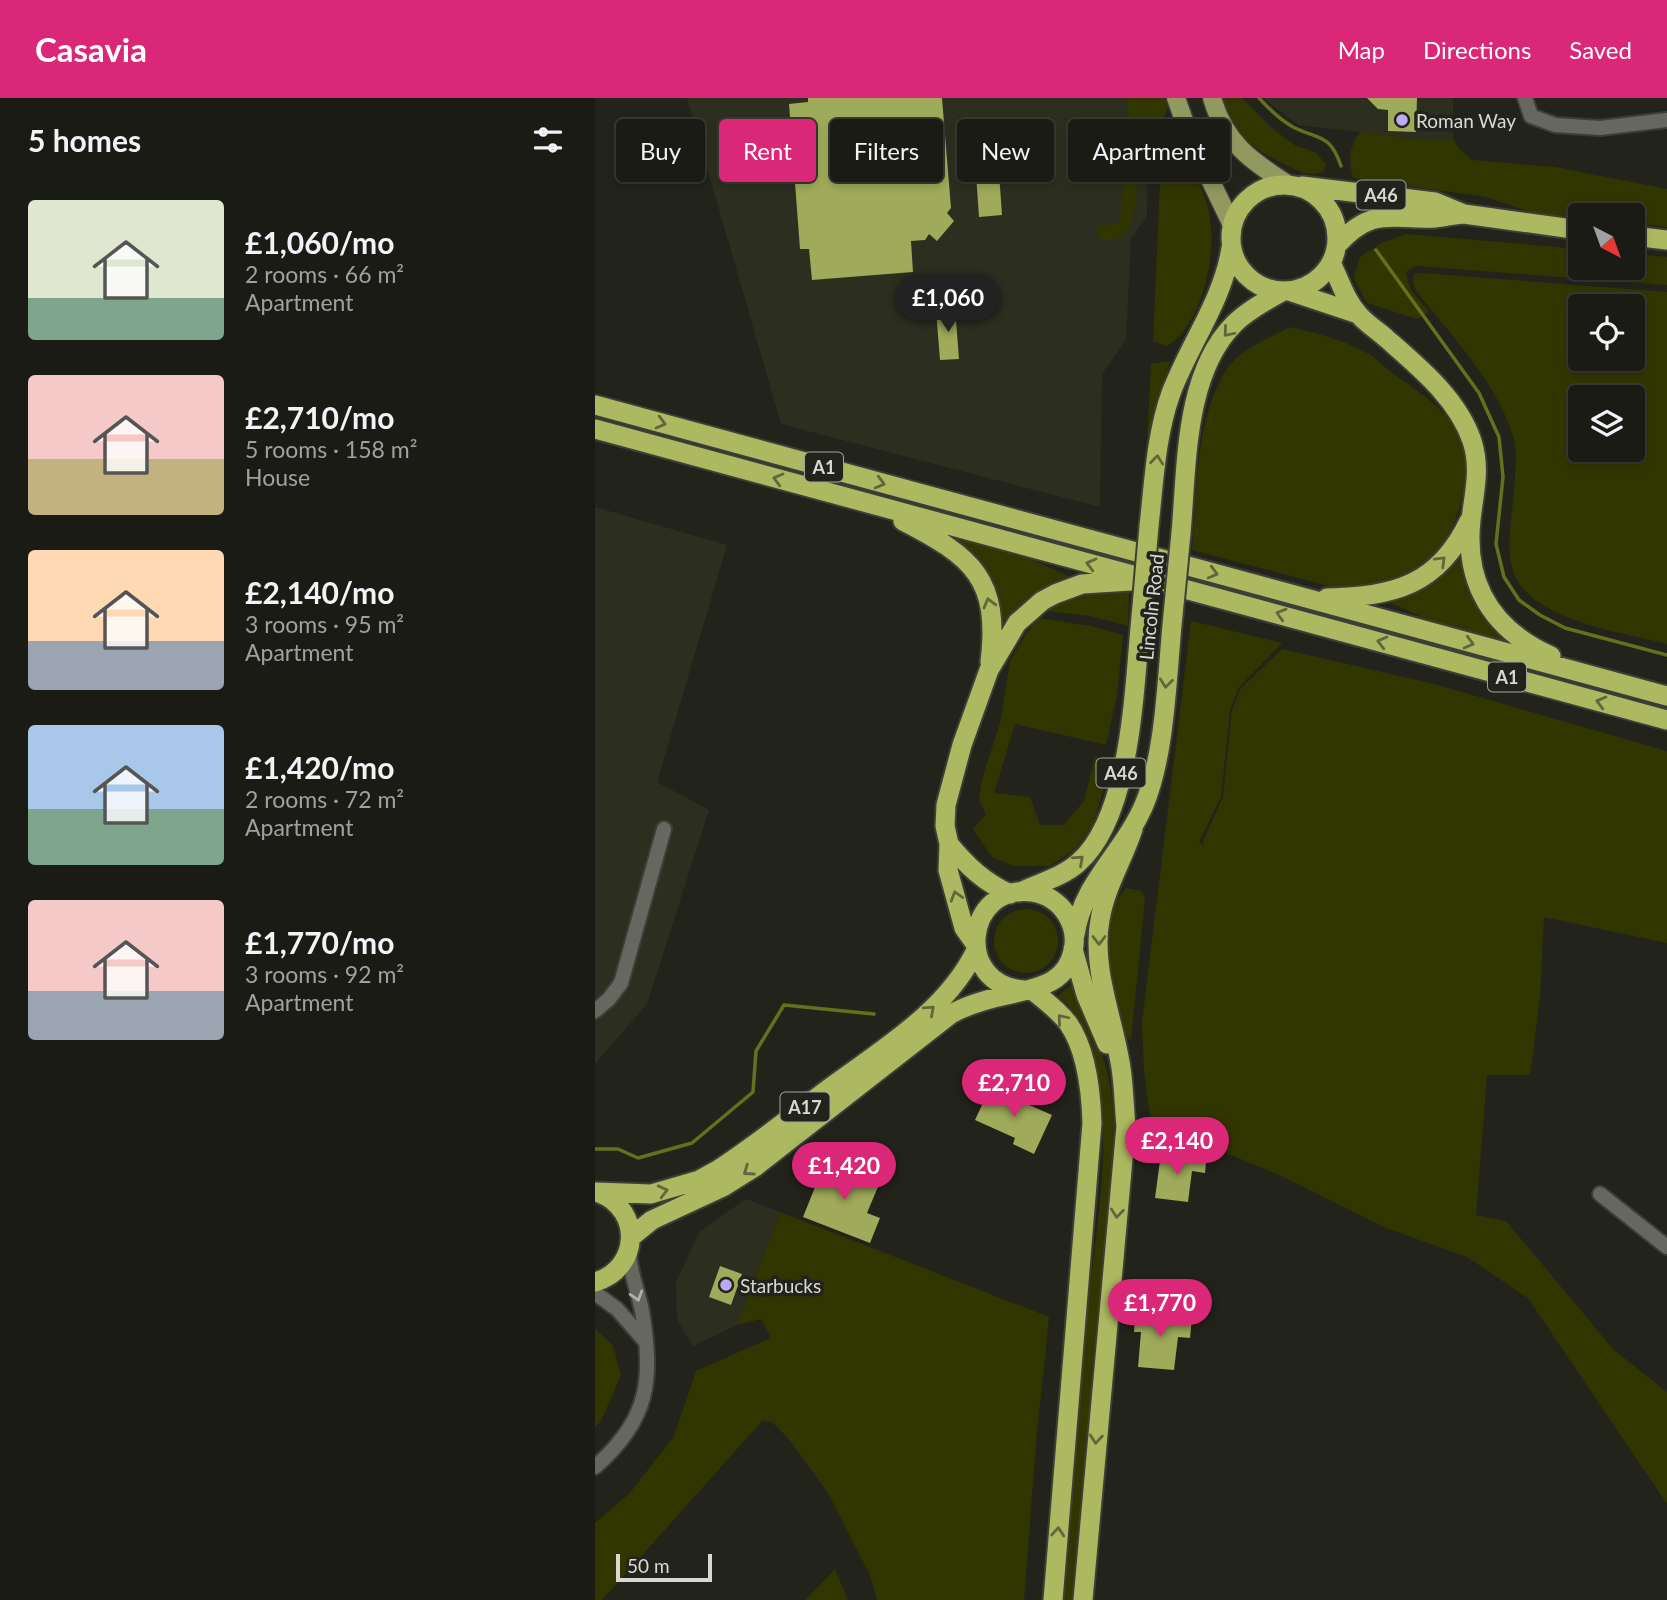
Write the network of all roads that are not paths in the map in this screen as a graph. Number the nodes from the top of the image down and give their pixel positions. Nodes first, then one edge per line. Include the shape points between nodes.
1 (1176, 98) edge
2 (1212, 98) edge
3 (1525, 98) edge
4 (1667, 120) edge
5 (1292, 185) junction
6 (1464, 214) junction
7 (1232, 225) junction
8 (1568, 228) edge
9 (1645, 237) edge
10 (1667, 240) edge
11 (1231, 246) junction
12 (1334, 254) junction
13 (1286, 291) junction
14 (1358, 314) junction
15 (595, 405) edge
16 (595, 429) edge
17 (867, 503) junction
18 (1471, 517) junction
19 (1157, 581) junction
20 (1309, 599) junction
21 (989, 670) junction
22 (1603, 679) junction
23 (1667, 696) edge
24 (1667, 720) edge
25 (664, 829) dead end
26 (1133, 829) junction
27 (949, 844) junction
28 (1015, 893) junction
29 (1074, 946) junction
30 (976, 947) junction
31 (1028, 990) junction
32 (595, 1011) edge
33 (1124, 1096) junction
34 (595, 1192) edge
35 (1600, 1194) dead end
36 (630, 1245) junction
37 (1667, 1247) edge
38 (595, 1282) edge
39 (595, 1293) edge
40 (644, 1340) junction
41 (595, 1467) edge
42 (1053, 1600) edge
43 (1083, 1600) edge

1 - 7 main road
2 - 5 main road via 1228,136 1240,150
3 - 4 street via 1531,116 1555,125 1600,128
5 - 6 highway, A46 via 1435,202
5 - 7 highway via 1269,187 1251,196
5 - 12 highway via 1315,194 1330,210 1336,223
6 - 8 highway, A46
6 - 12 highway, A46 via 1384,216 1360,225
7 - 11 highway
9 - 10 highway
11 - 13 highway via 1237,264 1249,278 1265,288
28 -> 11 highway, Lincoln Road / A46, bridge via 1077,863 1105,826 1128,741 1159,439 1179,372 1223,282
12 - 13 highway via 1314,282
12 - 14 highway via 1346,295
13 - 14 highway
13 -> 26 highway, Lincoln Road / A46, bridge via 1234,324 1221,339 1197,392 1156,765
14 - 18 highway via 1436,385 1467,428 1478,468
15 -> 20 highway, A1
17 -> 16 highway, A1
19 -> 17 highway, A1
21 -> 17 highway via 992,616 985,590 971,566 939,539
20 -> 18 highway via 1378,595 1408,585 1448,555
18 - 22 highway via 1473,568 1498,619 1521,640
19 - 21 highway via 1096,582 1055,593 1017,623
24 -> 19 highway, A1
20 -> 22 highway, A1
21 - 27 highway via 951,780 945,826
22 - 23 highway, A1
25 - 32 street via 621,983
26 - 29 highway, Lincoln Road / A46 via 1090,888 1078,916
26 -> 33 highway, A46 via 1103,903 1098,940
27 - 28 highway via 969,868 992,885
30 -> 27 highway via 964,928 948,870
28 - 29 highway via 1040,894 1058,905 1070,922
28 - 30 highway via 997,900 985,912
29 - 31 highway via 1067,967 1057,978
29 - 33 highway, A46 via 1086,995
30 - 31 highway via 991,977 1010,988
34 -> 30 highway, A17 via 651,1194 719,1169 929,1011 962,975
31 -> 36 highway, A17 via 951,1014 747,1172 652,1220
42 -> 31 highway via 1092,1123 1086,1073 1075,1037 1068,1023
33 -> 43 highway, A46 via 1126,1126
34 - 36 highway via 621,1207 629,1221
35 - 37 street
36 - 38 highway via 617,1270
36 -> 40 street
39 - 40 street via 617,1309
40 - 41 street via 648,1369 640,1409 621,1441

